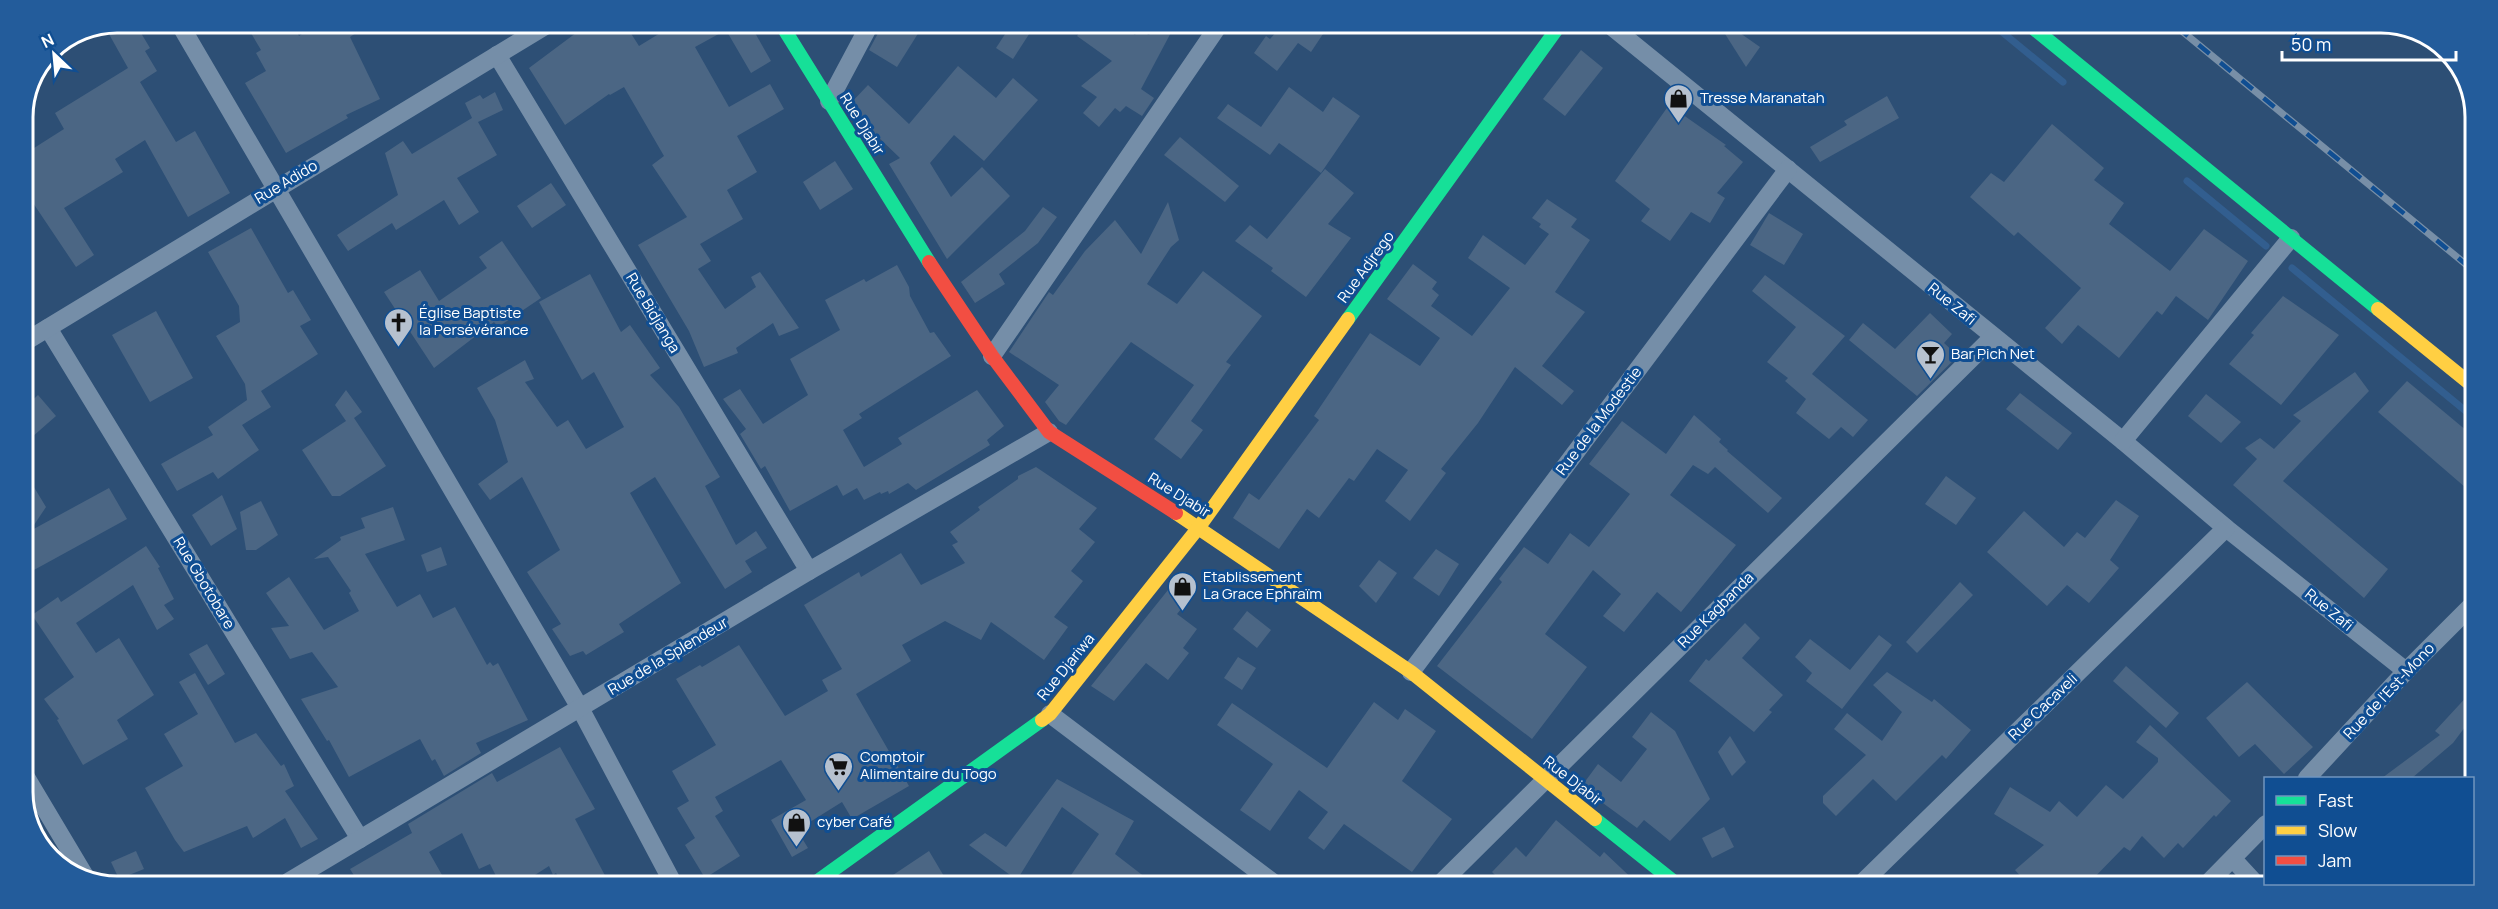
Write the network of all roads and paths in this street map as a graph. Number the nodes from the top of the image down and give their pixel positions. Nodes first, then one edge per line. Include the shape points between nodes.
1 (185, 33) edge
2 (533, 33) edge
3 (787, 33) edge
4 (865, 33) edge
5 (1214, 33) edge
6 (1554, 33) edge
7 (1620, 33) edge
8 (2039, 33) edge
9 (497, 55) junction
10 (829, 101) junction
11 (1788, 169) junction
12 (276, 188) junction
13 (2291, 238) junction
14 (48, 328) junction
15 (33, 337) edge
16 (1993, 337) junction
17 (992, 356) junction
18 (2465, 379) edge
19 (1049, 432) junction
20 (2123, 441) junction
21 (1199, 527) junction
22 (2226, 528) junction
23 (809, 571) junction
24 (2465, 612) edge
25 (2406, 671) junction
26 (1411, 672) junction
27 (580, 708) junction
28 (1050, 714) junction
29 (2308, 777) edge
30 (1544, 780) junction
31 (33, 789) edge
32 (2264, 825) edge
33 (360, 839) junction
34 (2233, 859) junction
35 (80, 867) edge
36 (298, 876) edge
37 (669, 876) edge
38 (830, 876) edge
39 (1264, 876) edge
40 (1448, 876) edge
41 (1667, 876) edge
42 (1869, 876) edge
43 (2215, 876) edge
44 (2249, 876) edge

1 - 12 street
2 - 9 street, Rue Adido
3 - 10 street, Rue Djabir
4 - 10 street
5 - 17 street
6 - 21 street, Rue Adjrego
7 - 11 street, Rue Zafi
8 - 13 street
9 - 12 street, Rue Adido
9 - 23 street, Rue Bidjanga
10 - 17 street, Rue Djabir via 909,232
11 - 16 street, Rue Zafi
11 - 26 street, Rue de la Modestie
12 - 14 street, Rue Adido
12 - 27 street
13 - 18 street
13 - 20 street
14 - 15 street, Rue Adido
14 - 33 street, Rue Gbotobare
16 - 20 street, Rue Zafi
16 - 30 street, Rue Kagbanda
17 - 19 street, Rue Djabir
19 - 21 street, Rue Djabir
19 - 23 street, Rue de la Splendeur
20 - 22 street, Rue Zafi
21 - 26 street, Rue Djabir
21 - 28 street, Rue Djariwa
22 - 25 street, Rue Zafi
22 - 42 street, Rue Cacaveli
23 - 27 street, Rue de la Splendeur
24 - 25 street, Rue de l'Est-Mono
25 - 29 street, Rue de l'Est-Mono
26 - 30 street, Rue Djabir
27 - 33 street, Rue de la Splendeur
27 - 37 street
28 - 38 street, Rue Djariwa
28 - 39 street
30 - 40 street, Rue Kagbanda
30 - 41 street, Rue Djabir
31 - 35 street
32 - 34 street
33 - 36 street, Rue de la Splendeur
34 - 43 street
34 - 44 street

